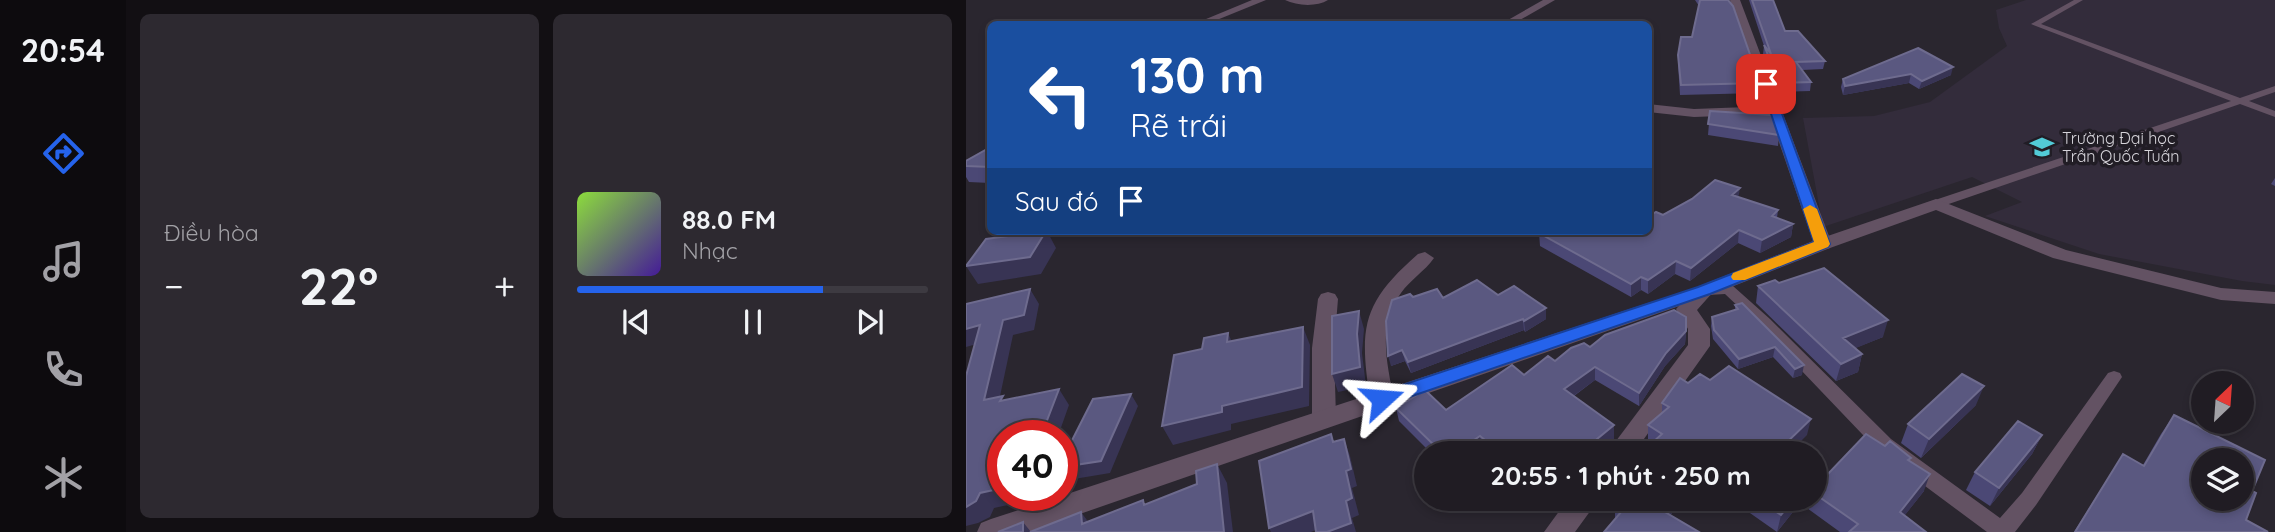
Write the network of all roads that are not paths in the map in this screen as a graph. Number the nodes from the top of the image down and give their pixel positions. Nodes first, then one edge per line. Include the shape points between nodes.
1 (1261, 0) edge
2 (1290, 0) edge
3 (1323, 0) edge
4 (1550, 0) edge
5 (1735, 0) edge
6 (2079, 0) edge
7 (1207, 21) edge
8 (1515, 21) edge
9 (2275, 89) edge
10 (2239, 101) junction
11 (1652, 108) edge
12 (1774, 110) junction
13 (2275, 114) edge
14 (1936, 204) junction
15 (1823, 244) junction
16 (1425, 258) dead end
17 (1704, 291) junction
18 (2275, 298) edge
19 (1328, 299) dead end
20 (2115, 377) dead end
21 (1382, 399) junction
22 (1324, 418) junction
23 (1629, 441) edge
24 (1575, 511) edge
25 (992, 532) edge
26 (1558, 532) edge
27 (2002, 532) edge

1 - 7 street
2 - 3 street
4 - 8 street
5 - 12 street
6 - 10 lane via 2035,24
9 - 10 lane
10 - 13 lane
10 - 14 lane
11 - 12 street via 1694,113
12 - 15 street
14 - 15 street
14 - 18 street via 2060,254 2221,294
15 - 17 street
16 - 21 street via 1401,278 1373,328
17 - 21 street
17 - 23 street via 1686,309 1699,329 1699,346
17 - 27 lane via 1728,289 1870,432
19 - 22 street
20 - 27 lane
21 - 22 street
22 - 25 street
24 - 26 street

